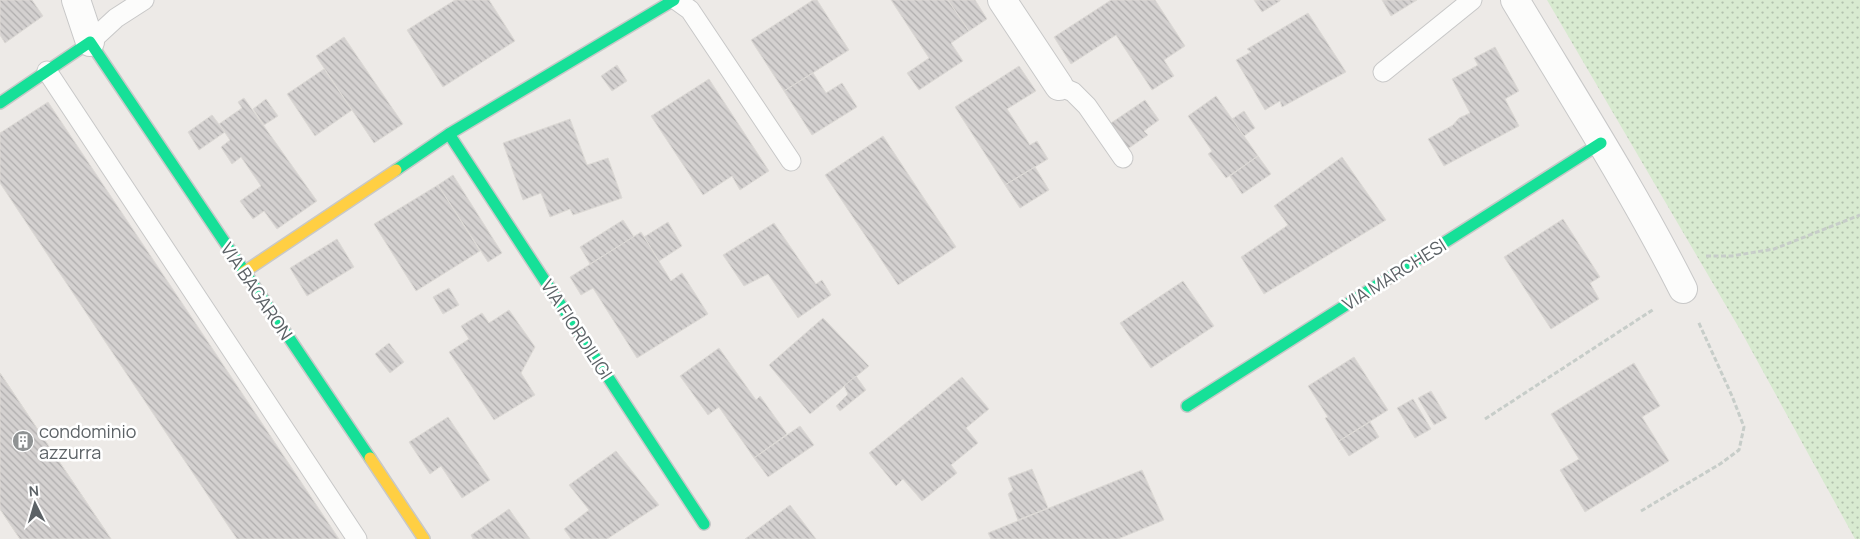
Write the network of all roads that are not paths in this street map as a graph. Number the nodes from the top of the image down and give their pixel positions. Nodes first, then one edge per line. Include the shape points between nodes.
1 (76, 0) edge
2 (144, 0) edge
3 (675, 0) edge
4 (1002, 0) edge
5 (1472, 0) edge
6 (1515, 0) edge
7 (90, 42) junction
8 (47, 71) junction
9 (1383, 72) dead end
10 (1059, 86) joint
11 (0, 102) edge
12 (449, 134) junction
13 (1601, 143) junction
14 (1123, 158) dead end
15 (791, 161) dead end
16 (244, 272) junction
17 (1683, 289) road end
18 (1187, 406) dead end
19 (704, 524) dead end
20 (357, 539) edge
21 (424, 539) edge

1 - 7 street, VIA BAGARON
2 - 7 lane via 116,18
3 - 12 street
3 - 15 lane via 690,10
4 - 10 street
5 - 9 lane
6 - 13 street
7 - 8 street
7 - 16 street, VIA BAGARON
8 - 11 street
8 - 20 lane
10 - 14 lane via 1073,92 1087,106
12 - 16 street
12 - 19 street, VIA FIORDILIGI
13 - 17 street
13 - 18 street, VIA MARCHESI
16 - 21 street, VIA BAGARON

